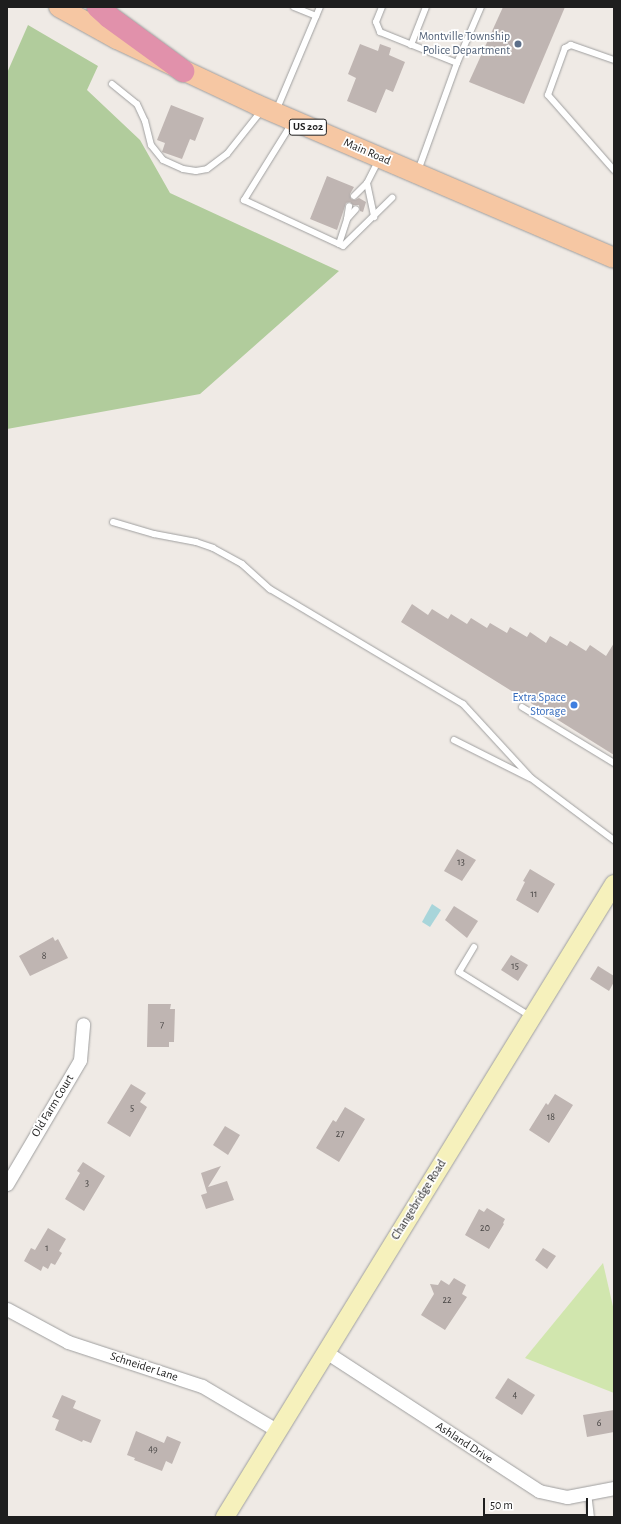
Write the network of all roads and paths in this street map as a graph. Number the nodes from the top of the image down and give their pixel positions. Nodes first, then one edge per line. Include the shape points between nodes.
1 (59, 7) edge
2 (98, 7) edge
3 (294, 7) edge
4 (320, 7) edge
5 (382, 7) edge
6 (426, 7) edge
7 (480, 7) edge
8 (316, 16) junction
9 (411, 45) junction
10 (614, 60) edge
11 (457, 63) junction
12 (184, 71) junction
13 (112, 84) dead end
14 (270, 110) junction
15 (294, 120) junction
16 (380, 158) junction
17 (614, 170) edge
18 (417, 173) junction
19 (366, 183) junction
20 (357, 197) dead end
21 (392, 198) dead end
22 (349, 206) dead end
23 (356, 209) dead end
24 (374, 217) junction
25 (348, 219) junction
26 (339, 244) junction
27 (614, 258) edge
28 (113, 522) dead end
29 (522, 706) dead end
30 (454, 740) dead end
31 (614, 763) edge
32 (531, 778) junction
33 (614, 840) edge
34 (613, 886) edge
35 (474, 947) dead end
36 (532, 1017) junction
37 (83, 1024) dead end
38 (7, 1184) edge
39 (7, 1309) edge
40 (326, 1352) junction
41 (278, 1431) junction
42 (614, 1488) edge
43 (588, 1493) junction
44 (590, 1516) edge
45 (226, 1517) edge

1 - 12 main road, Main Road / US 202 via 94,28
2 - 12 highway
3 - 8 lane
4 - 8 lane
5 - 9 lane via 376,22 380,32
6 - 9 lane
7 - 11 lane
8 - 14 lane
9 - 11 lane
10 - 17 lane via 571,45 566,48 548,96
11 - 18 lane
12 - 14 main road, Main Road / US 202
13 - 14 lane via 137,104 145,121 151,145 163,160 183,169 196,171 207,168 227,154
14 - 15 main road, Main Road / US 202
15 - 16 main road, Main Road / US 202
15 - 26 lane via 244,200
16 - 18 main road, Main Road / US 202
16 - 19 lane
18 - 27 main road, Main Road / US 202
19 - 20 lane
19 - 24 lane
21 - 24 lane
22 - 25 lane
23 - 25 lane
24 - 26 lane via 343,246
25 - 26 lane
28 - 32 lane via 154,534 196,542 242,564 270,589 463,704
29 - 31 lane
30 - 32 lane
32 - 33 lane
34 - 36 main road, Changebridge Road
35 - 36 lane via 459,972
36 - 40 main road, Changebridge Road
37 - 38 street, Old Farm Court via 80,1060
39 - 41 street, Schneider Lane via 68,1342 202,1386
40 - 41 main road, Changebridge Road
40 - 43 street, Ashland Drive via 539,1491 567,1497
41 - 45 main road, Changebridge Road
42 - 43 street, Ashland Drive
43 - 44 lane

